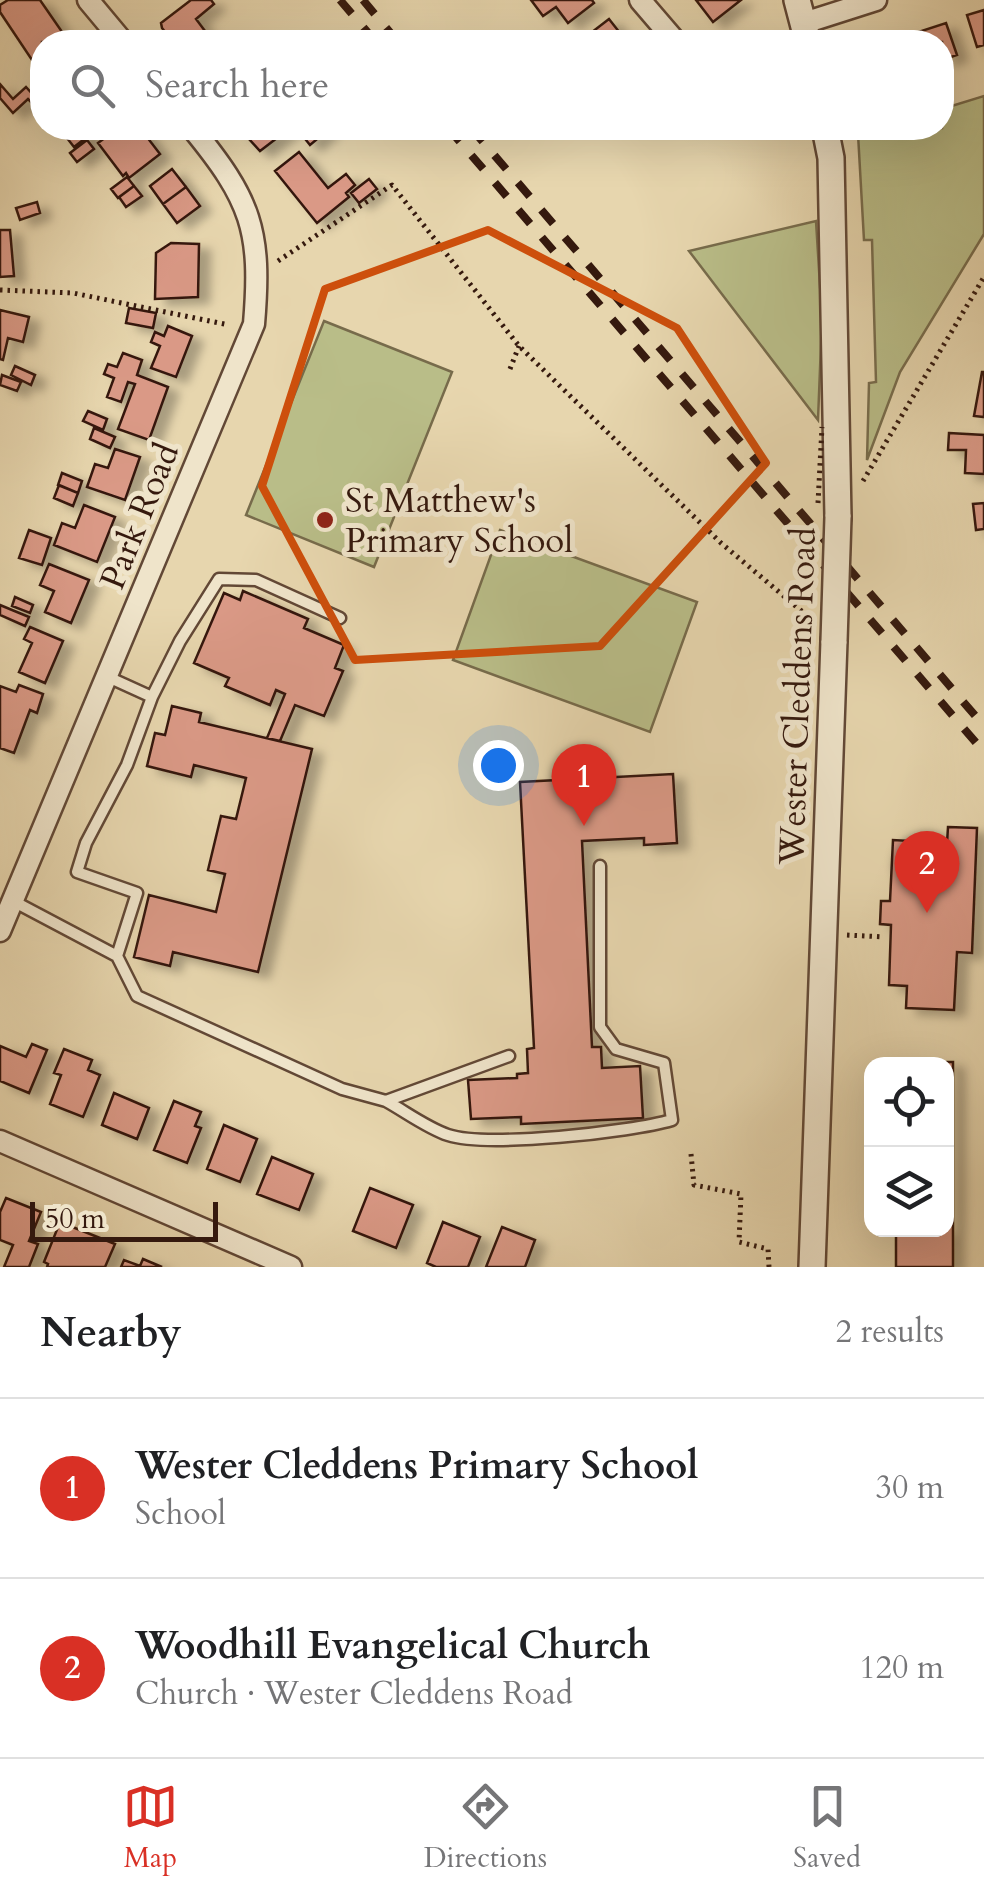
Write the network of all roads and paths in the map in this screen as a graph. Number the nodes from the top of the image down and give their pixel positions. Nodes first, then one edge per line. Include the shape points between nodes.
1 (88, 0) edge
2 (640, 0) edge
3 (876, 0) edge
4 (803, 22) edge
5 (112, 30) edge
6 (666, 30) edge
7 (202, 140) edge
8 (827, 140) edge
9 (258, 274) junction
10 (984, 277) edge
11 (0, 290) edge
12 (252, 329) junction
13 (519, 346) junction
14 (510, 369) dead end
15 (856, 494) dead end
16 (340, 618) dead end
17 (811, 619) dead end
18 (108, 677) junction
19 (152, 696) junction
20 (600, 866) dead end
21 (13, 900) junction
22 (0, 931) edge
23 (824, 934) junction
24 (884, 937) dead end
25 (116, 956) junction
26 (509, 1056) dead end
27 (386, 1101) junction
28 (0, 1141) edge
29 (691, 1154) dead end
30 (291, 1267) edge
31 (769, 1267) edge
32 (812, 1267) edge

1 - 5 street
2 - 6 street
3 - 4 street
7 - 9 street, Park Road via 251,218
8 - 23 street, Wester Cleddens Road, bridge via 838,517
9 - 12 street, Park Road
9 - 13 path via 392,186
10 - 15 path
11 - 12 path via 73,293
12 - 18 street, Park Road
13 - 14 path
13 - 17 path via 722,543
16 - 19 lane via 256,580 220,579
18 - 19 lane
18 - 21 street, Park Road
19 - 25 lane via 77,872 137,893
20 - 27 lane via 600,1027 616,1049 664,1063 672,1120 640,1129 493,1140 449,1135
21 - 22 street, Park Road
21 - 25 lane
23 - 24 path
23 - 32 street, Wester Cleddens Road
25 - 27 lane via 137,996 342,1089
26 - 27 lane
28 - 30 street
29 - 31 path via 694,1185 741,1194 739,1242 768,1249

